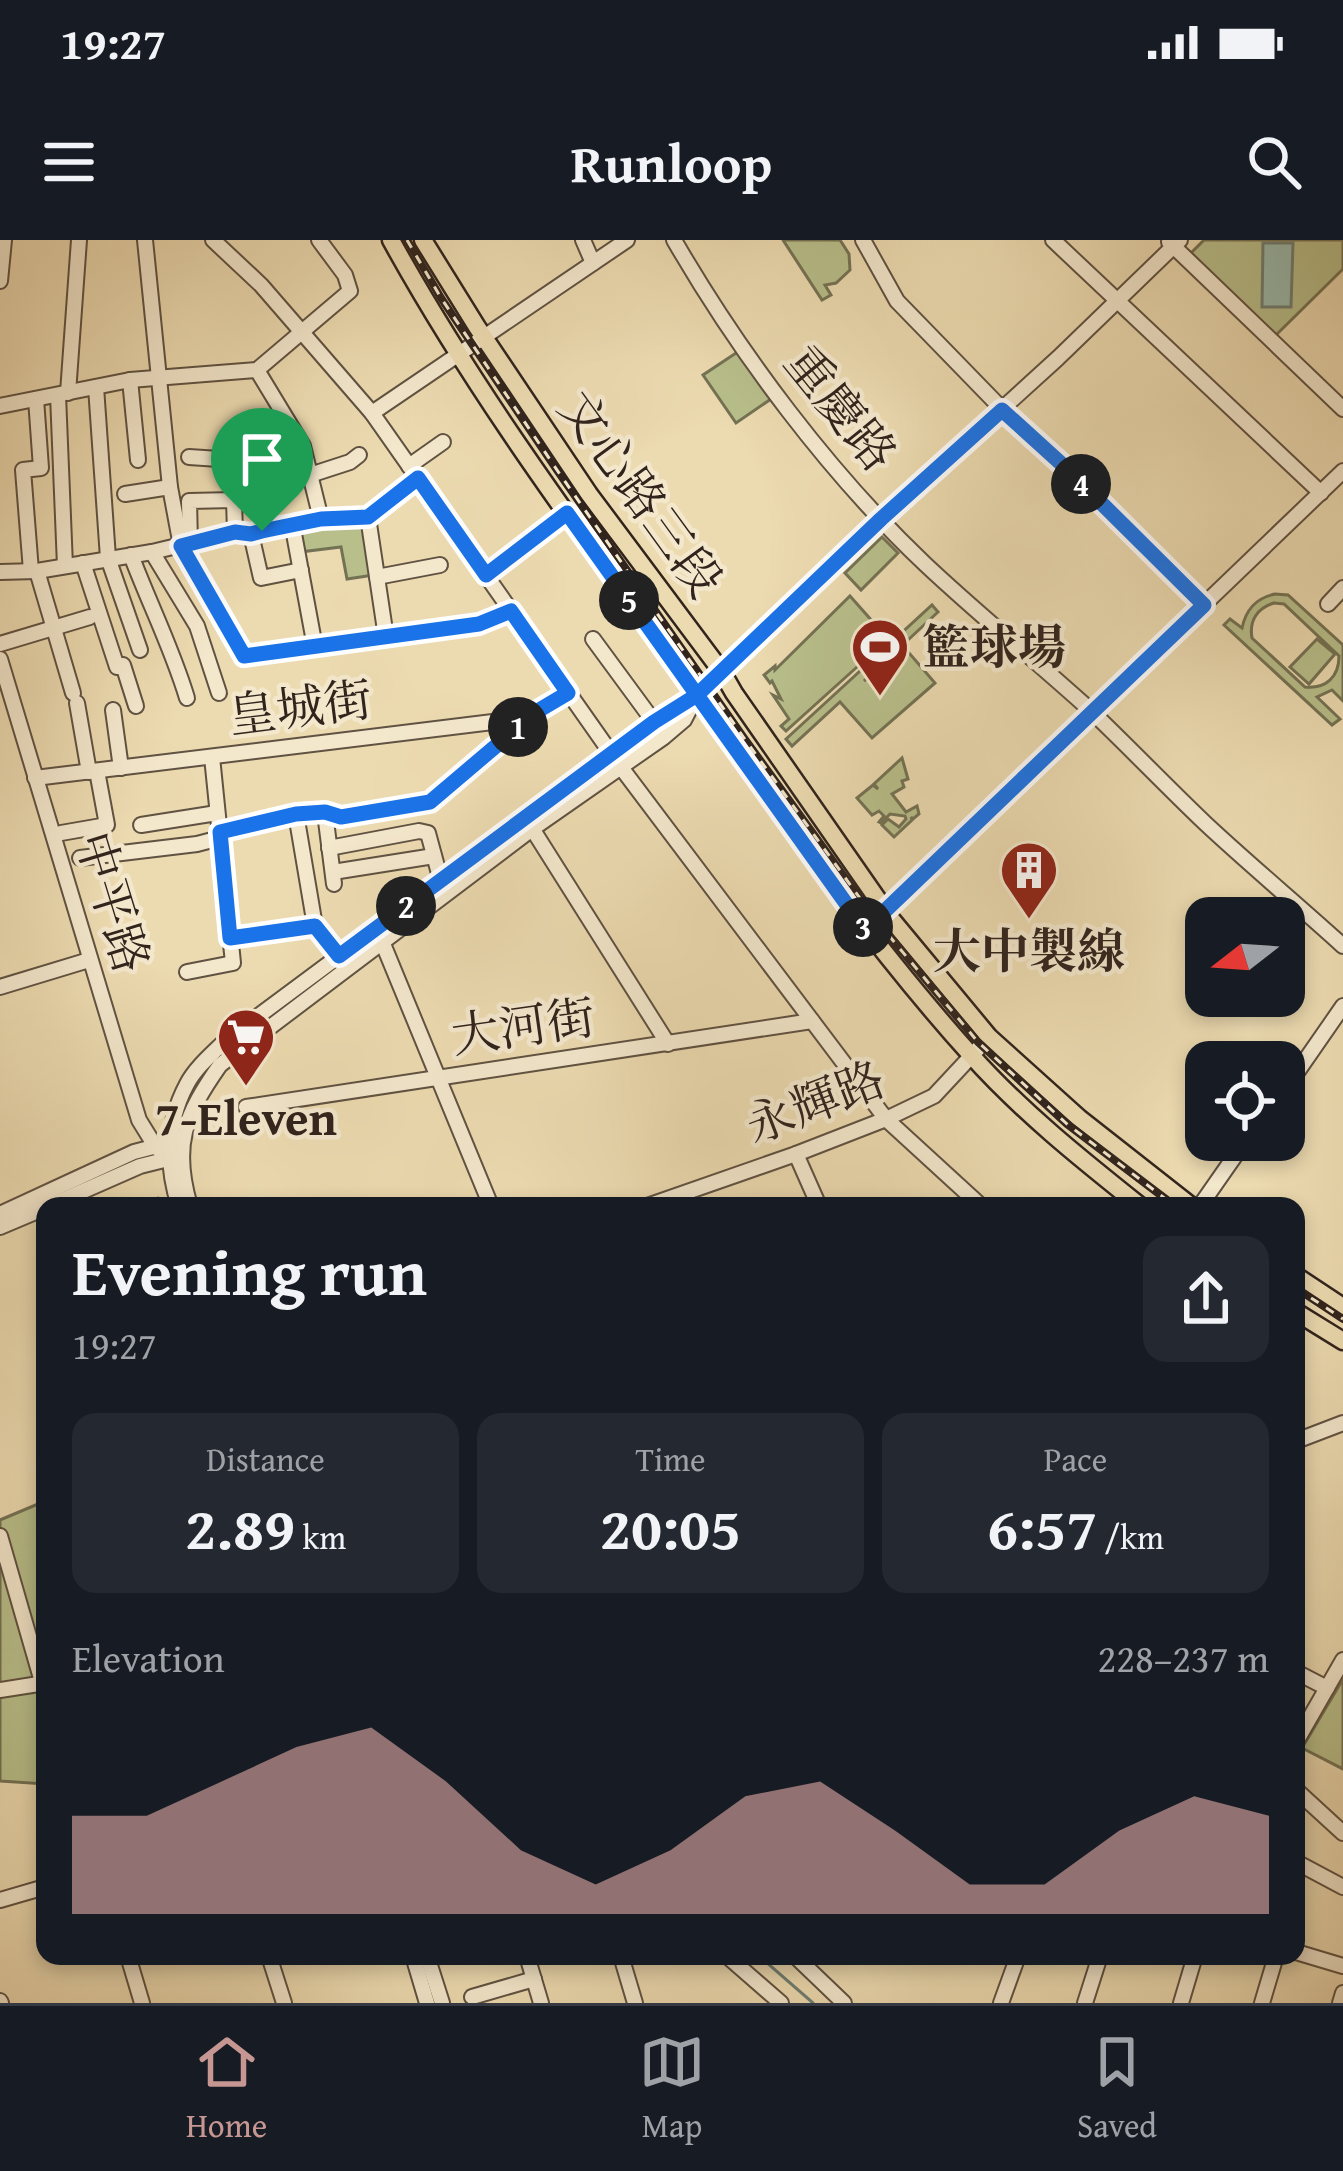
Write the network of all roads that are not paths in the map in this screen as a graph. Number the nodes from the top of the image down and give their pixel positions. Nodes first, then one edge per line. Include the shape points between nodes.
1 (4, 240) edge
2 (79, 240) edge
3 (145, 240) edge
4 (213, 240) edge
5 (319, 240) edge
6 (392, 240) edge
7 (424, 240) edge
8 (583, 240) edge
9 (627, 240) edge
10 (674, 240) edge
11 (863, 240) edge
12 (1053, 240) edge
13 (1174, 242) edge
14 (1, 261) edge
15 (593, 262) junction
16 (0, 281) edge
17 (1118, 300) junction
18 (303, 332) junction
19 (483, 337) junction
20 (459, 353) junction
21 (257, 370) junction
22 (158, 376) junction
23 (130, 380) junction
24 (96, 387) junction
25 (63, 394) junction
26 (36, 399) junction
27 (0, 406) edge
28 (1343, 409) edge
29 (1002, 410) junction
30 (372, 413) junction
31 (442, 442) dead end
32 (359, 455) dead end
33 (189, 457) dead end
34 (262, 459) dead end
35 (138, 460) dead end
36 (61, 466) junction
37 (41, 468) junction
38 (1343, 471) edge
39 (414, 472) junction
40 (310, 475) junction
41 (170, 487) junction
42 (1321, 493) junction
43 (125, 494) dead end
44 (234, 500) junction
45 (567, 513) junction
46 (368, 517) junction
47 (321, 519) junction
48 (881, 519) junction
49 (292, 524) junction
50 (250, 532) junction
51 (185, 545) junction
52 (152, 552) junction
53 (130, 555) junction
54 (108, 558) junction
55 (83, 563) junction
56 (440, 565) dead end
57 (65, 566) junction
58 (34, 571) junction
59 (301, 571) junction
60 (0, 572) edge
61 (486, 575) junction
62 (377, 577) junction
63 (1343, 588) edge
64 (1328, 604) dead end
65 (1204, 605) junction
66 (511, 611) junction
67 (90, 617) dead end
68 (54, 628) junction
69 (386, 637) junction
70 (593, 639) dead end
71 (0, 644) edge
72 (315, 647) junction
73 (140, 650) dead end
74 (0, 658) edge
75 (722, 672) junction
76 (219, 693) dead end
77 (568, 693) junction
78 (697, 695) junction
79 (187, 698) dead end
80 (136, 706) dead end
81 (112, 710) dead end
82 (536, 712) junction
83 (1092, 712) junction
84 (654, 722) junction
85 (212, 757) junction
86 (616, 760) junction
87 (121, 768) junction
88 (93, 771) junction
89 (35, 778) junction
90 (325, 812) junction
91 (217, 813) junction
92 (296, 814) junction
93 (529, 824) junction
94 (141, 825) dead end
95 (61, 833) dead end
96 (220, 835) junction
97 (329, 848) junction
98 (434, 856) junction
99 (80, 858) dead end
100 (441, 880) junction
101 (885, 910) junction
102 (315, 926) junction
103 (865, 930) junction
104 (379, 936) junction
105 (230, 938) junction
106 (1343, 946) edge
107 (89, 960) junction
108 (344, 962) junction
109 (187, 972) dead end
110 (0, 987) edge
111 (1343, 1006) edge
112 (812, 1021) junction
113 (989, 1037) junction
114 (668, 1043) junction
115 (973, 1058) junction
116 (1305, 1061) edge
117 (440, 1077) junction
118 (246, 1107) dead end
119 (886, 1119) junction
120 (171, 1150) junction
121 (796, 1154) junction
122 (1231, 1161) edge
123 (36, 1197) edge
124 (37, 1197) edge
125 (70, 1197) edge
126 (176, 1197) edge
127 (187, 1197) edge
128 (487, 1197) edge
129 (687, 1197) edge
130 (814, 1197) edge
131 (971, 1197) edge
132 (1129, 1197) edge
133 (1180, 1197) edge
134 (1206, 1197) edge
135 (36, 1212) edge
136 (0, 1214) edge
137 (0, 1227) edge
138 (1305, 1282) edge
139 (1343, 1307) edge
140 (1305, 1318) edge
141 (1343, 1341) edge
142 (1343, 1423) edge
143 (1305, 1438) edge
144 (0, 1536) edge
145 (36, 1659) edge
146 (1343, 1660) edge
147 (1305, 1677) edge
148 (36, 1687) edge
149 (1327, 1688) junction
150 (0, 1690) edge
151 (1305, 1726) edge
152 (1305, 1798) edge
153 (1343, 1833) edge
154 (1305, 1867) edge
155 (1343, 1887) edge
156 (36, 1890) edge
157 (0, 1900) edge
158 (1305, 1955) edge
159 (131, 1965) edge
160 (272, 1965) edge
161 (416, 1965) edge
162 (430, 1965) edge
163 (530, 1965) edge
164 (624, 1965) edge
165 (738, 1965) edge
166 (804, 1965) edge
167 (1015, 1965) edge
168 (1097, 1965) edge
169 (1192, 1965) edge
170 (1273, 1965) edge
171 (1343, 1966) edge
172 (534, 1979) junction
173 (1343, 1993) edge
174 (472, 1997) dead end
175 (142, 2003) edge
176 (284, 2003) edge
177 (428, 2003) edge
178 (442, 2003) edge
179 (541, 2003) edge
180 (635, 2003) edge
181 (781, 2003) edge
182 (844, 2003) edge
183 (1000, 2003) edge
184 (1085, 2003) edge
185 (1181, 2003) edge
186 (1262, 2003) edge
187 (1340, 2003) edge

1 - 14 street
2 - 25 street
3 - 22 street
4 - 18 street
5 - 18 street via 350,291
6 - 20 main road, 文心路三段
7 - 19 main road, 文心路三段
8 - 15 street
9 - 15 street
10 - 48 street, 重慶路 via 758,368
11 - 29 street via 897,301
12 - 17 street
13 - 17 street
13 - 28 street
14 - 16 street
15 - 19 street
17 - 29 street
17 - 42 street
18 - 21 street
18 - 30 street
19 - 20 street
19 - 75 main road, 文心路三段
20 - 30 street
20 - 45 main road, 文心路三段
21 - 22 street
21 - 40 street via 303,446
22 - 23 street
22 - 41 street
23 - 24 street
23 - 35 street
24 - 25 street
24 - 54 street
25 - 26 street
25 - 36 street
26 - 27 street
26 - 37 street
29 - 48 street
29 - 65 street
30 - 39 street
31 - 39 street
32 - 40 street
33 - 44 street via 234,460
34 - 50 street
36 - 37 street
36 - 57 street
37 - 58 street via 23,470
38 - 42 street
39 - 46 street
39 - 61 street
40 - 47 street
41 - 43 street
41 - 51 street
42 - 65 street
44 - 50 street
44 - 51 street via 189,501
45 - 61 street
45 - 78 main road, 文心路三段
46 - 47 street
46 - 62 street
47 - 49 street
48 - 75 street
48 - 83 street, 重慶路
49 - 50 street
49 - 59 street
50 - 51 street
50 - 59 street via 260,578
51 - 52 street
51 - 72 street via 244,656
52 - 53 street
52 - 76 street via 196,626
53 - 54 street
53 - 79 street
54 - 55 street
54 - 73 street
55 - 57 street
55 - 80 street
56 - 62 street
57 - 58 street
58 - 60 street
58 - 68 street
59 - 72 street
61 - 66 street
62 - 69 street
63 - 64 street
65 - 83 street
66 - 69 street via 479,624
66 - 77 street
67 - 68 street
68 - 71 street
68 - 88 street
69 - 72 street
70 - 84 street
74 - 89 street, 中平路
75 - 78 street
75 - 101 main road, 文心路三段
77 - 82 street, 皇城街
77 - 86 street
78 - 84 street
78 - 86 street via 684,720
78 - 103 main road, 文心路三段
81 - 87 street
82 - 85 street, 皇城街
82 - 90 street via 430,802 341,817
83 - 101 street
83 - 106 street, 重慶路
84 - 86 street
85 - 87 street, 皇城街
85 - 91 street
86 - 93 street
86 - 112 street
87 - 88 street, 皇城街
88 - 89 street, 皇城街
88 - 95 street via 107,825
89 - 107 street, 中平路
90 - 92 street
90 - 97 street
91 - 94 street
91 - 96 street
92 - 96 street
92 - 102 street
93 - 100 street
93 - 104 street
93 - 114 street
96 - 99 street
96 - 105 street
97 - 98 street via 419,831 428,833
97 - 98 street via 334,878
98 - 100 street
100 - 104 street
101 - 103 street
101 - 113 main road, 文心路三段
102 - 105 street
102 - 108 street
103 - 115 main road, 文心路三段
104 - 108 street
104 - 117 street
105 - 109 street via 232,963
107 - 110 street
107 - 120 street, 中平路 via 139,1120
108 - 120 street via 220,1065
111 - 116 street
112 - 114 street, 大河街
112 - 119 street
113 - 115 street, 永輝路
113 - 133 main road, 文心路三段
114 - 117 street, 大河街
115 - 119 street, 永輝路 via 934,1096
115 - 132 main road, 文心路三段
117 - 118 street, 大河街
117 - 128 street
119 - 121 street, 永輝路
119 - 131 street
120 - 124 street via 134,1152
120 - 125 street
120 - 126 street
120 - 127 street
121 - 129 street, 永輝路
121 - 130 street
122 - 134 street
123 - 136 street
135 - 137 street
138 - 139 main road
140 - 141 main road
142 - 143 street
144 - 145 street
146 - 149 street
147 - 149 street
148 - 150 street
149 - 151 street
152 - 153 street
154 - 155 street
156 - 157 street
158 - 171 street
159 - 175 street
160 - 176 street
161 - 177 street
162 - 178 street
163 - 172 street
164 - 180 street
165 - 181 street
166 - 182 street
167 - 183 street
168 - 184 street
169 - 185 street
170 - 186 street
172 - 174 street
172 - 179 street
173 - 187 street

